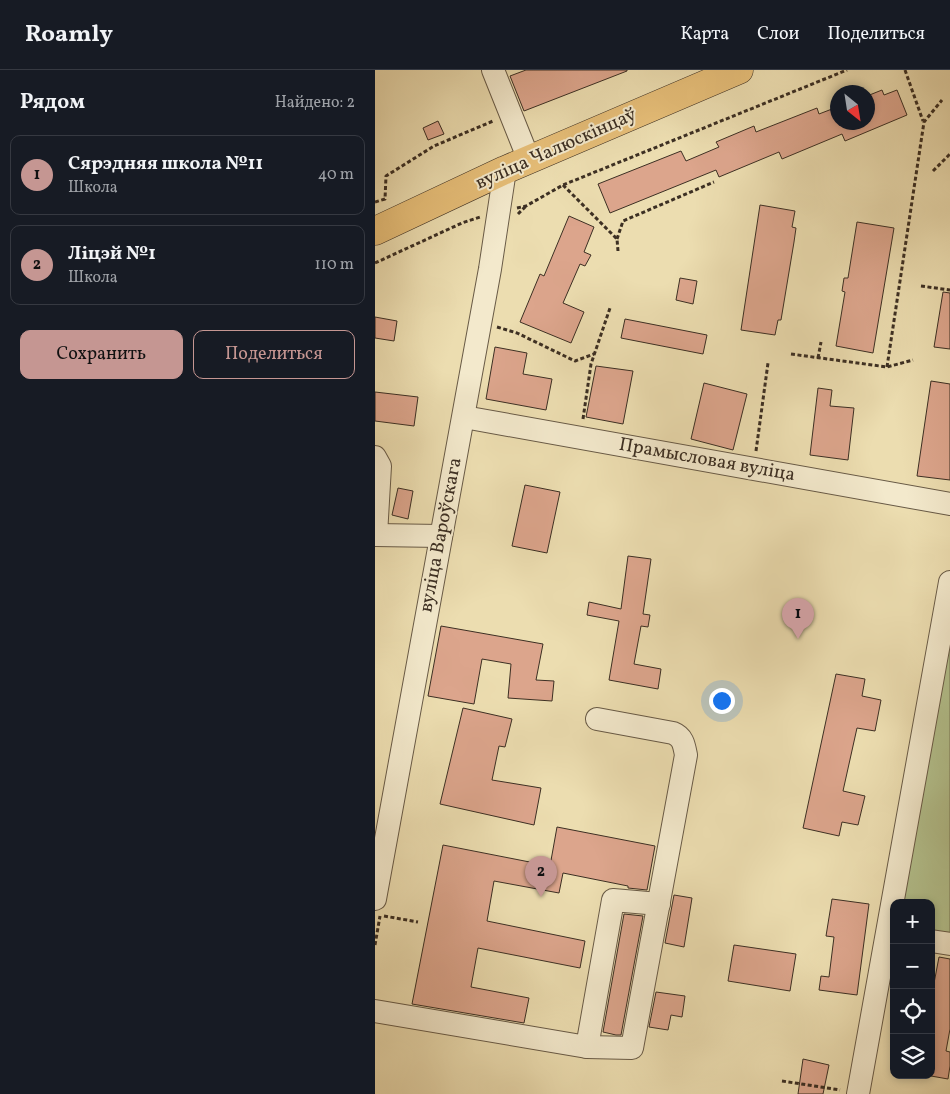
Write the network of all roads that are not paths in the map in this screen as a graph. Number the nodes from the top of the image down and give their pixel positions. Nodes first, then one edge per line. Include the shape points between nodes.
1 (493, 70) edge
2 (739, 70) edge
3 (517, 165) junction
4 (375, 230) edge
5 (464, 417) junction
6 (375, 457) edge
7 (950, 504) edge
8 (376, 535) edge
9 (441, 536) junction
10 (950, 582) edge
11 (597, 719) dead end
12 (385, 789) edge
13 (896, 899) edge
14 (659, 904) junction
15 (380, 908) edge
16 (890, 935) edge
17 (935, 942) edge
18 (950, 944) edge
19 (375, 1010) edge
20 (587, 1047) junction
21 (853, 1093) edge

1 - 3 street via 510,114
2 - 3 main road, вуліца Чалюскінцаў
3 - 4 main road, вуліца Чалюскінцаў
3 - 5 street, вуліца Вароўскага via 500,211
5 - 7 street, Прамысловая вуліца
5 - 9 street, вуліца Вароўскага
6 - 8 street via 380,466
8 - 9 street
9 - 12 street, вуліца Вароўскага
10 - 13 street
11 - 14 street via 673,732 684,744 686,755
12 - 15 street, вуліца Вароўскага
14 - 20 street via 632,1048
14 - 20 street via 613,900
16 - 21 street
17 - 18 street
19 - 20 street

